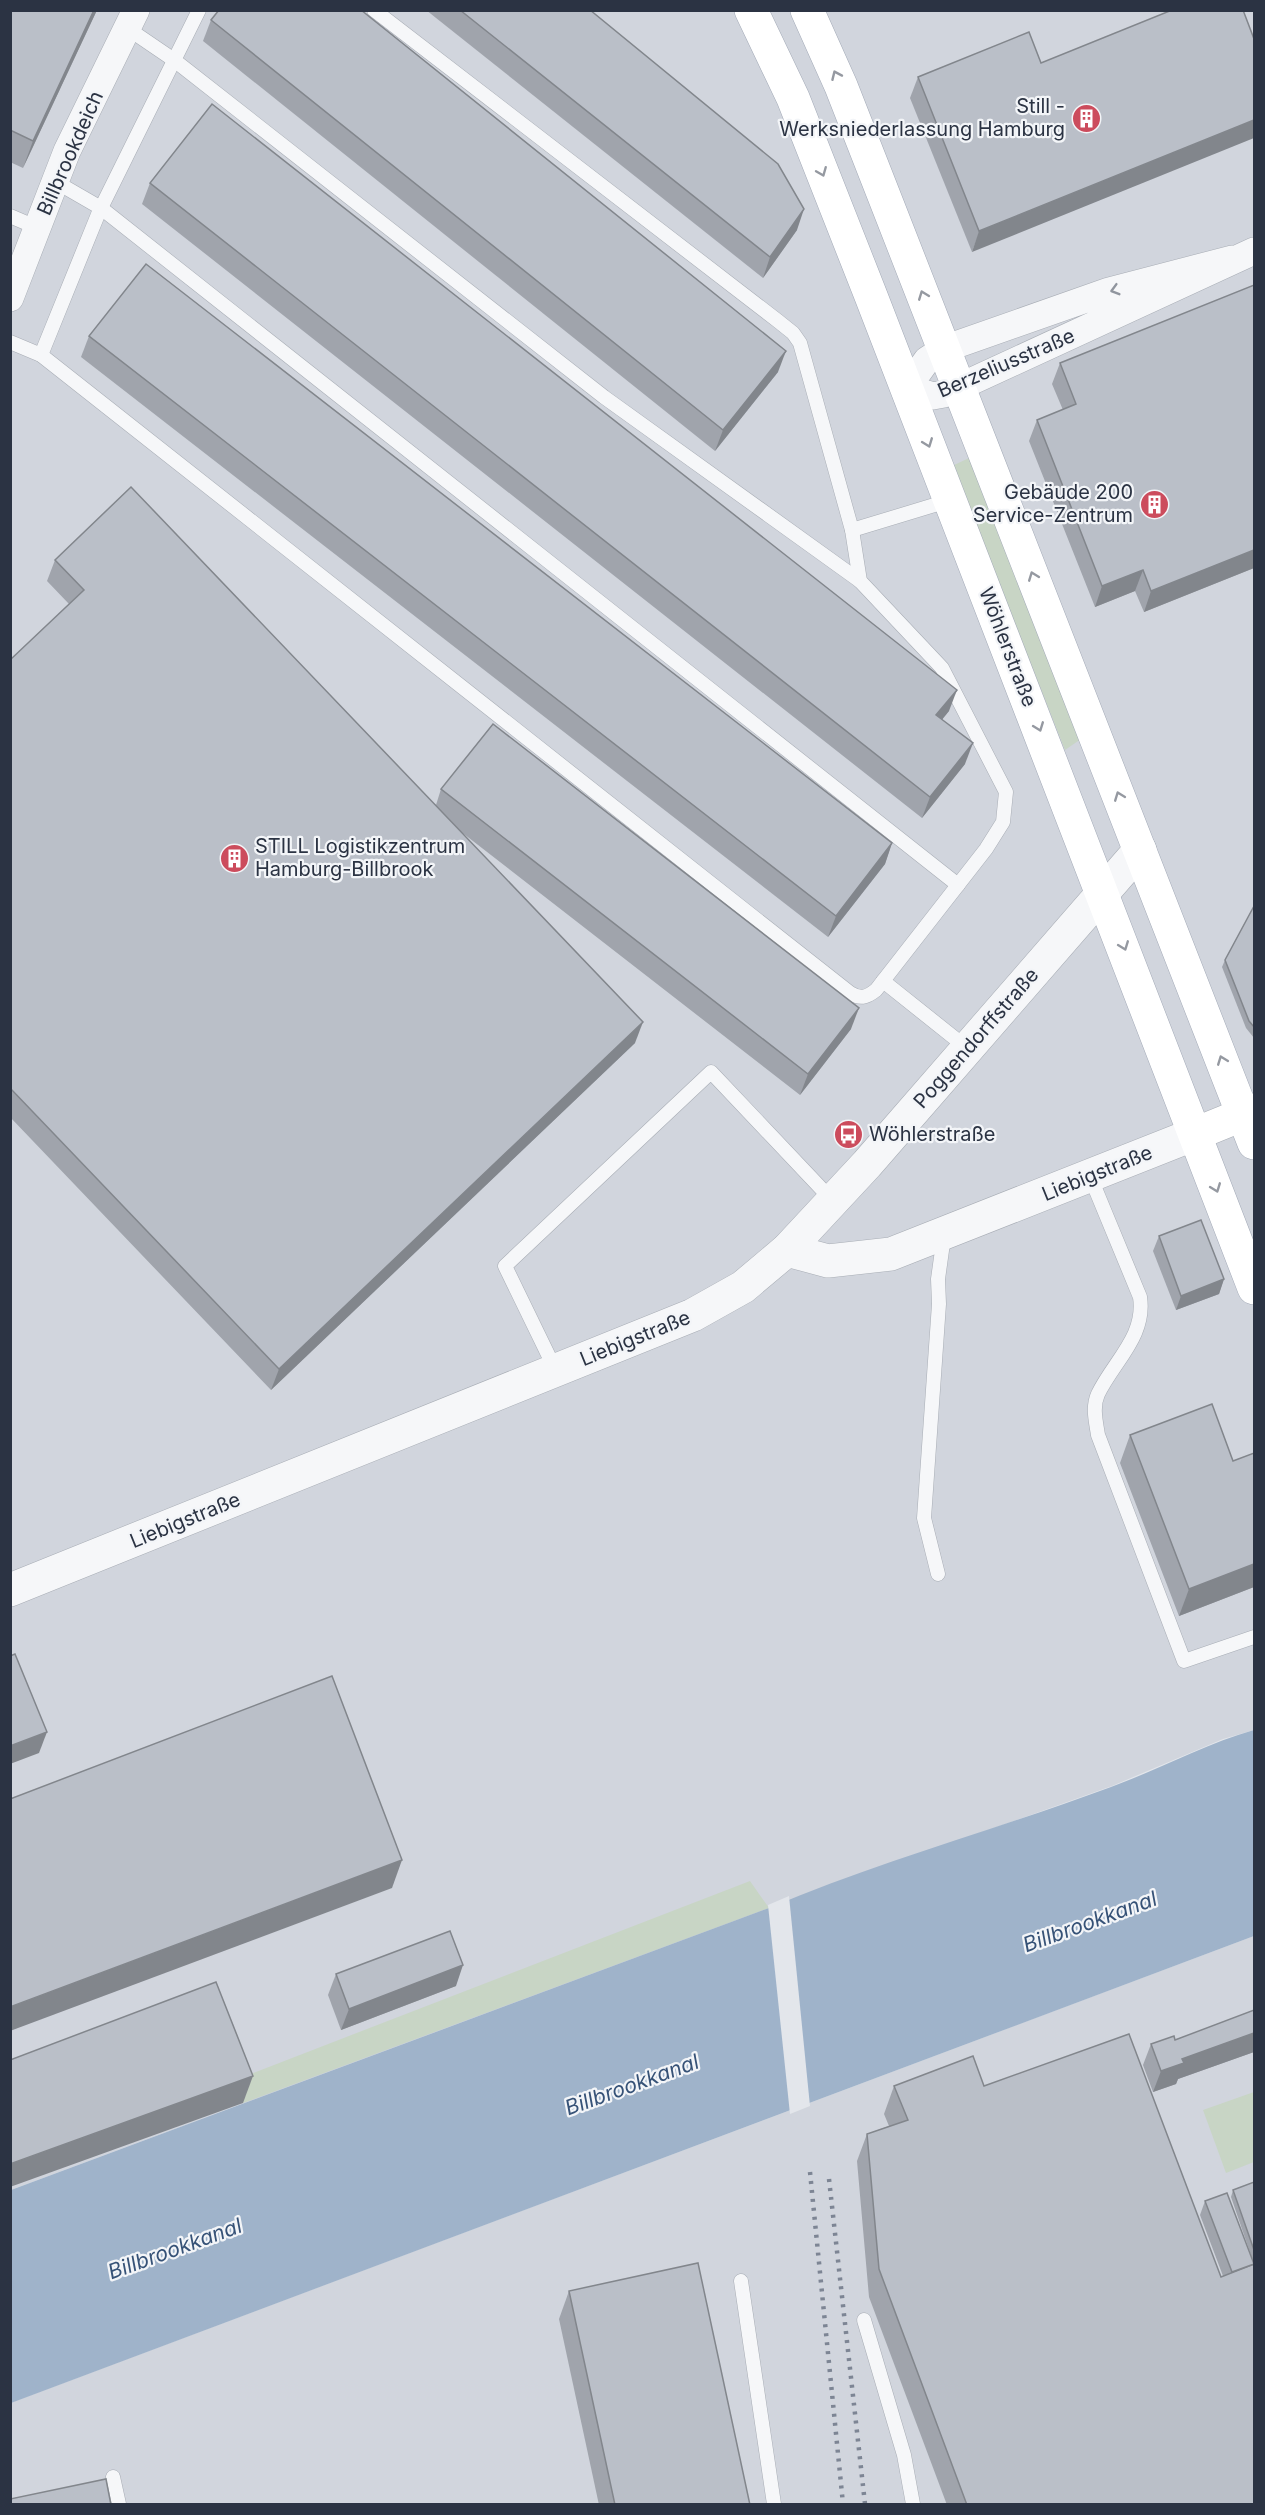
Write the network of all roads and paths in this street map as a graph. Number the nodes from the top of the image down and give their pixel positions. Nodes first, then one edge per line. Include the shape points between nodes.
1 (199, 10) edge
2 (374, 10) edge
3 (751, 10) edge
4 (807, 10) edge
5 (132, 19) edge
6 (174, 60) junction
7 (56, 182) junction
8 (101, 208) junction
9 (10, 216) edge
10 (38, 228) junction
11 (1243, 255) edge
12 (10, 298) edge
13 (10, 342) edge
14 (944, 349) junction
15 (41, 355) junction
16 (959, 387) junction
17 (907, 388) junction
18 (951, 500) junction
19 (852, 530) junction
20 (860, 581) junction
21 (1140, 850) junction
22 (958, 885) junction
23 (1103, 891) junction
24 (883, 981) junction
25 (967, 1048) junction
26 (1251, 1123) edge
27 (1196, 1134) junction
28 (1090, 1176) junction
29 (833, 1201) junction
30 (944, 1233) junction
31 (787, 1250) junction
32 (1254, 1288) edge
33 (555, 1371) junction
34 (938, 1574) dead end
35 (10, 1590) edge
36 (1254, 1637) edge
37 (741, 2281) dead end
38 (864, 2320) dead end
39 (113, 2477) dead end
40 (119, 2505) edge
41 (774, 2505) edge
42 (913, 2505) edge

1 - 6 lane
2 - 19 lane via 794,333
3 -> 17 main road, Wöhlerstraße via 793,98
14 -> 4 main road via 841,86
5 - 6 lane
5 - 7 street, Billbrookdeich via 67,151
6 - 8 lane
6 - 20 lane via 604,397
7 - 8 lane
7 - 10 street, Billbrookdeich
8 - 15 lane
8 - 22 lane
9 - 10 lane
10 - 12 street, Billbrookdeich
11 -> 14 street, Berzeliusstraße via 1109,291
11 - 16 street, Berzeliusstraße
13 - 15 lane
14 - 16 main road
14 - 17 street, Berzeliusstraße via 927,360
15 - 24 lane via 850,993 866,997
16 - 17 street, Berzeliusstraße via 933,396
21 -> 16 main road
17 -> 18 main road, Wöhlerstraße
18 - 19 lane
18 -> 23 main road, Wöhlerstraße
19 - 20 lane
20 - 22 lane via 942,668 1006,792 1003,822
21 - 23 street, Poggendorffstraße
26 -> 21 main road
22 - 24 lane
23 - 25 street, Poggendorffstraße
23 -> 27 main road, Wöhlerstraße
24 - 25 lane
25 - 29 street, Poggendorffstraße
26 - 27 main road, Liebigstraße
27 - 28 street, Liebigstraße
27 -> 32 main road, Wöhlerstraße
28 - 30 street, Liebigstraße
28 - 36 lane via 1140,1297 1142,1313 1117,1367 1098,1395 1098,1435 1184,1661
29 - 31 street, Poggendorffstraße
29 - 33 lane via 711,1072 505,1266
30 - 31 street, Liebigstraße via 891,1254 857,1258 828,1261
30 - 34 lane via 924,1518
31 - 33 street, Liebigstraße via 743,1287 693,1315
33 - 35 street, Liebigstraße
37 - 41 lane
38 - 42 lane via 903,2455
39 - 40 lane

